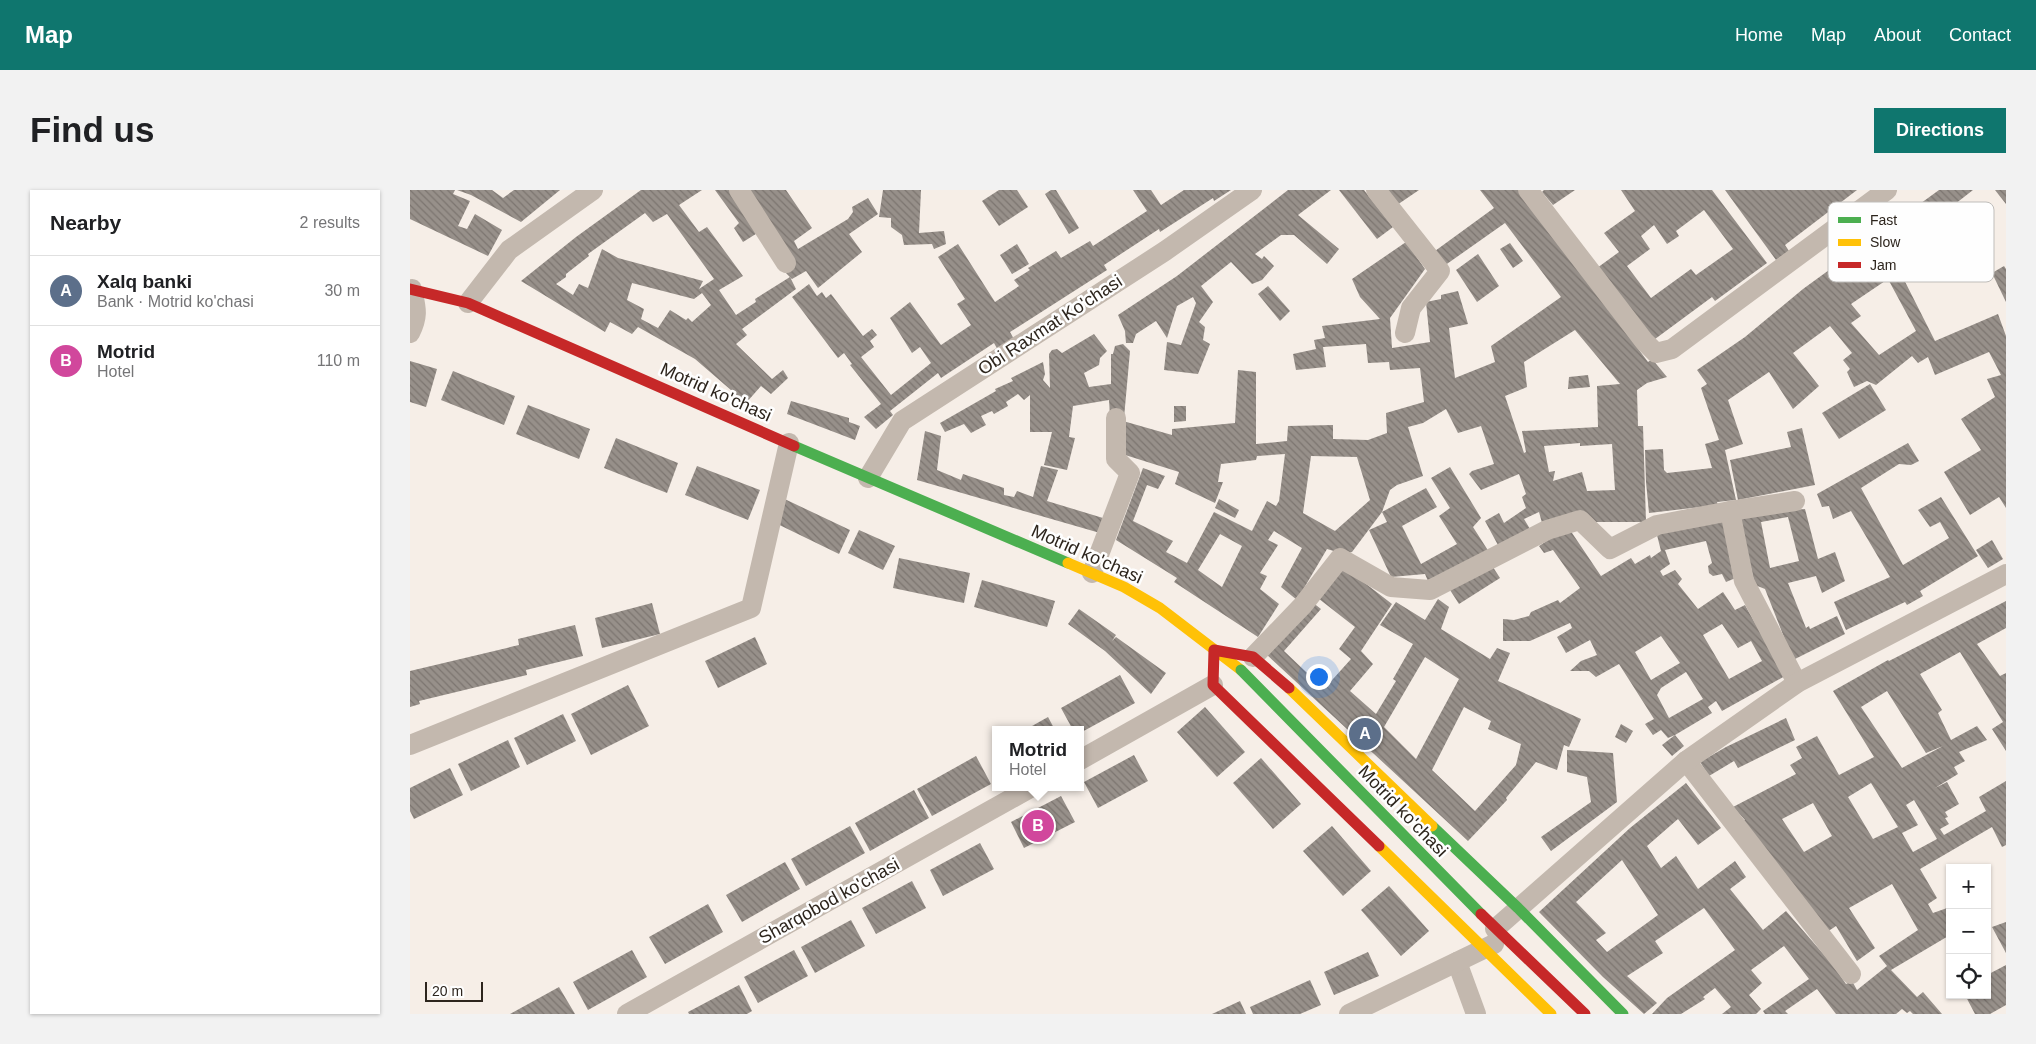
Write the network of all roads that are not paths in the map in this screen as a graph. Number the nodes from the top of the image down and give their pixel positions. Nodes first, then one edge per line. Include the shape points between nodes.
1 (593, 190) edge
2 (739, 190) edge
3 (1252, 190) edge
4 (1376, 190) edge
5 (1528, 190) edge
6 (1887, 190) edge
7 (1871, 202) edge
8 (1828, 234) edge
9 (786, 263) dead end
10 (434, 284) dead end
11 (411, 289) edge
12 (463, 301) junction
13 (410, 333) edge
14 (1405, 333) dead end
15 (1116, 418) dead end
16 (789, 443) junction
17 (868, 478) junction
18 (1795, 501) dead end
19 (1730, 511) junction
20 (1092, 573) junction
21 (2006, 574) edge
22 (1214, 650) junction
23 (1247, 663) junction
24 (1797, 683) junction
25 (1213, 685) junction
26 (410, 745) edge
27 (1084, 758) edge
28 (1686, 761) junction
29 (1025, 791) edge
30 (1518, 908) junction
31 (1500, 934) junction
32 (1484, 949) junction
33 (1562, 954) junction
34 (1458, 962) junction
35 (1851, 974) dead end
36 (1522, 985) junction
37 (627, 1014) edge
38 (1349, 1014) edge
39 (1476, 1014) edge
40 (1551, 1014) edge
41 (1585, 1014) edge
42 (1623, 1014) edge

1 - 12 street via 509,250
2 - 9 street
3 - 17 street, Obi Raxmat Ko'chasi via 1165,251 902,421
4 - 14 street via 1440,271 1412,308
5 - 8 street via 1656,353 1672,349
6 - 7 street
10 - 12 main road, Motrid ko'chasi
11 - 12 main road, Motrid ko'chasi
11 - 13 street via 416,320
12 - 16 main road, Motrid ko'chasi
15 - 20 street via 1116,459 1130,473
16 - 17 main road, Motrid ko'chasi
16 - 26 street via 751,608
17 - 20 main road, Motrid ko'chasi
18 - 19 street
19 - 23 street via 1657,525 1610,550 1580,520 1547,530 1430,590 1392,588 1340,558 1303,605
19 - 24 street via 1744,581
20 - 22 main road, Motrid ko'chasi via 1160,608
21 - 24 street
22 - 23 main road, Motrid ko'chasi
22 - 23 main road
22 - 25 main road
23 - 30 main road via 1263,664
23 - 31 main road, Motrid ko'chasi, bridge
24 - 28 street
25 - 27 street
25 - 32 main road
28 - 30 street
28 - 35 street
29 - 37 street, Sharqobod ko'chasi
30 - 31 street
30 - 33 main road
31 - 32 street
31 - 41 main road, Motrid ko'chasi, bridge
32 - 34 street
32 - 36 main road
33 - 36 street
33 - 42 main road
34 - 38 street
34 - 39 street
36 - 40 main road

